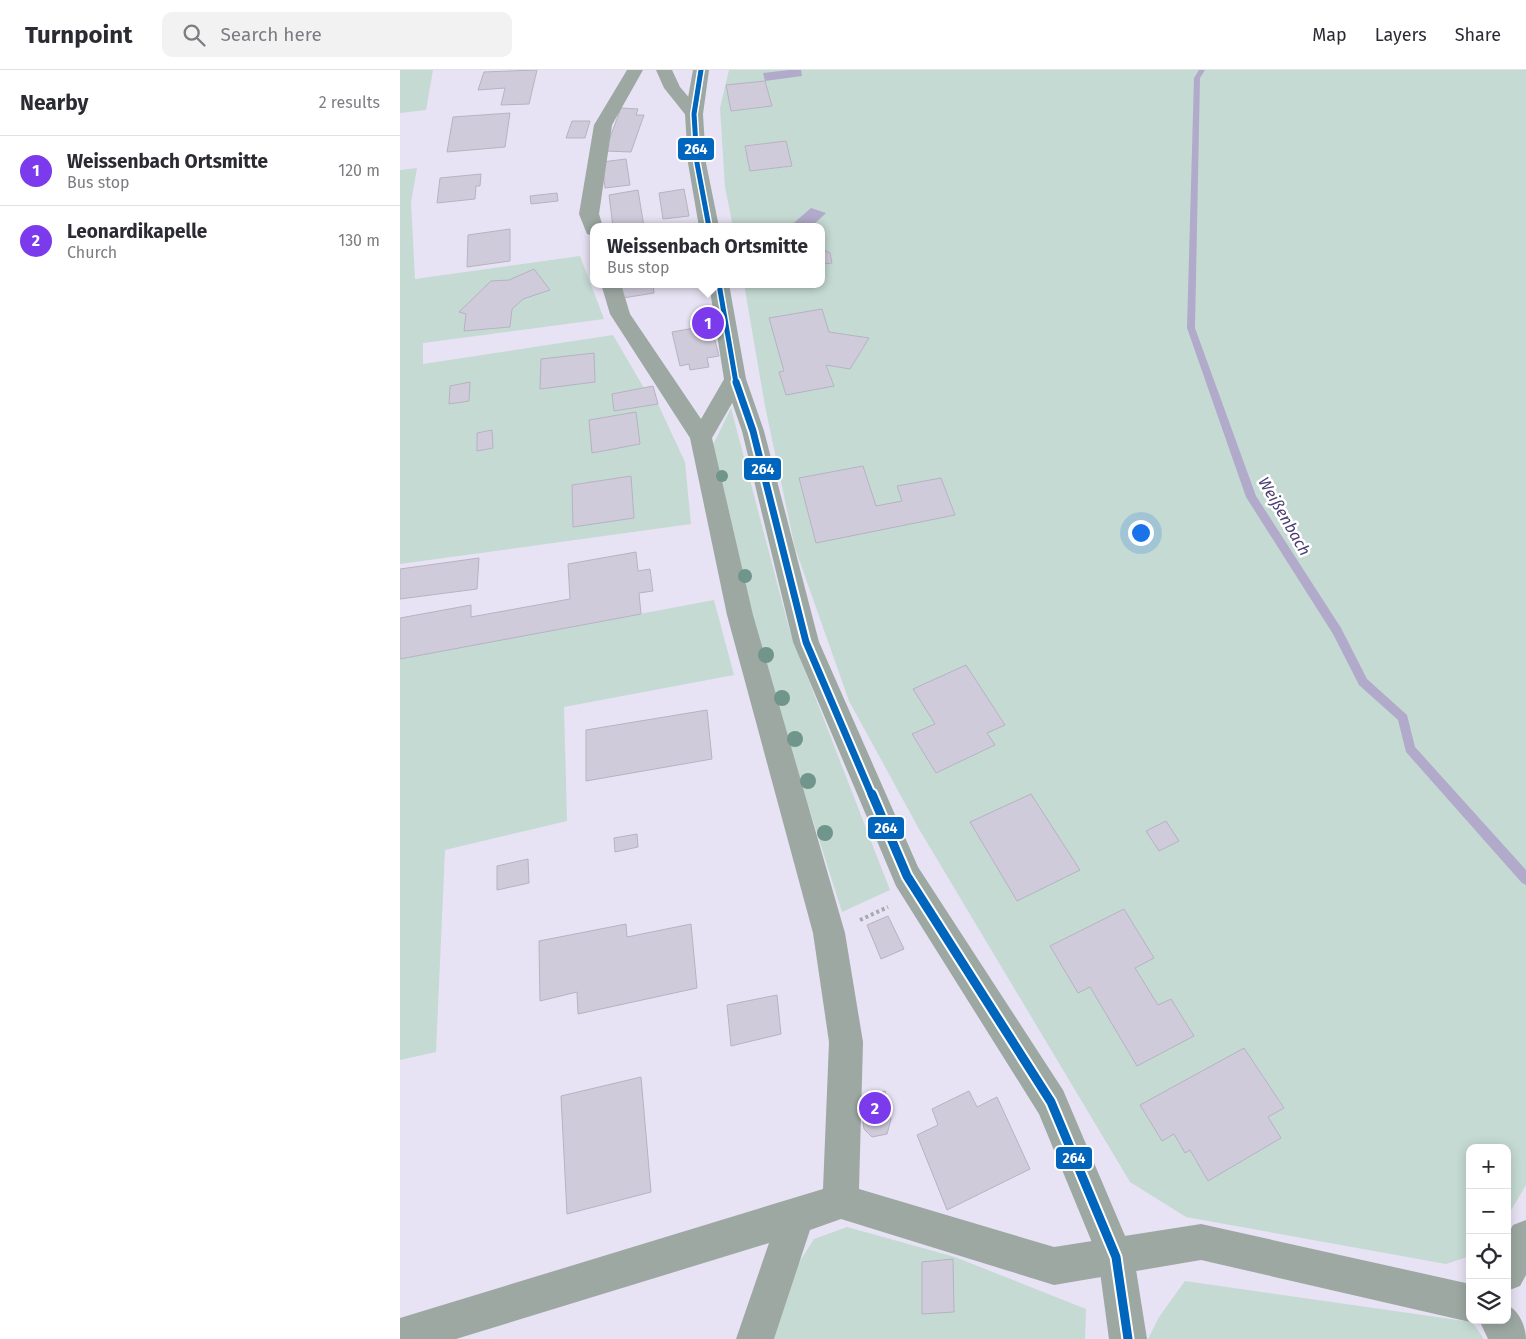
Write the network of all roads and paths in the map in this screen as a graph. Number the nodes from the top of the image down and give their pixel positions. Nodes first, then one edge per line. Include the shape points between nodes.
1 (635, 70) edge
2 (664, 70) edge
3 (701, 70) edge
4 (694, 114) junction
5 (592, 223) edge
6 (708, 223) edge
7 (612, 288) edge
8 (720, 288) edge
9 (735, 379) junction
10 (701, 438) junction
11 (918, 894) junction
12 (829, 933) junction
13 (841, 1201) junction
14 (796, 1218) junction
15 (1526, 1238) edge
16 (1116, 1257) junction
17 (1511, 1266) edge
18 (1466, 1302) edge
19 (1501, 1324) edge
20 (400, 1337) edge
21 (755, 1339) edge
22 (1128, 1339) edge
23 (1511, 1339) edge

1 - 5 street via 603,125 589,214
2 - 4 street via 672,88
3 - 4 street
4 - 6 street via 697,163
7 - 10 street via 620,314
8 - 9 street
9 - 10 street
9 - 11 street via 753,431 806,642 907,876
10 - 12 street via 740,615
11 - 12 path
11 - 16 street via 1051,1102
12 - 13 street via 846,1042
13 - 14 street
13 - 16 street via 1054,1266
14 - 20 street
14 - 21 street
15 - 17 street
16 - 18 street via 1201,1242
16 - 22 street
19 - 23 street

